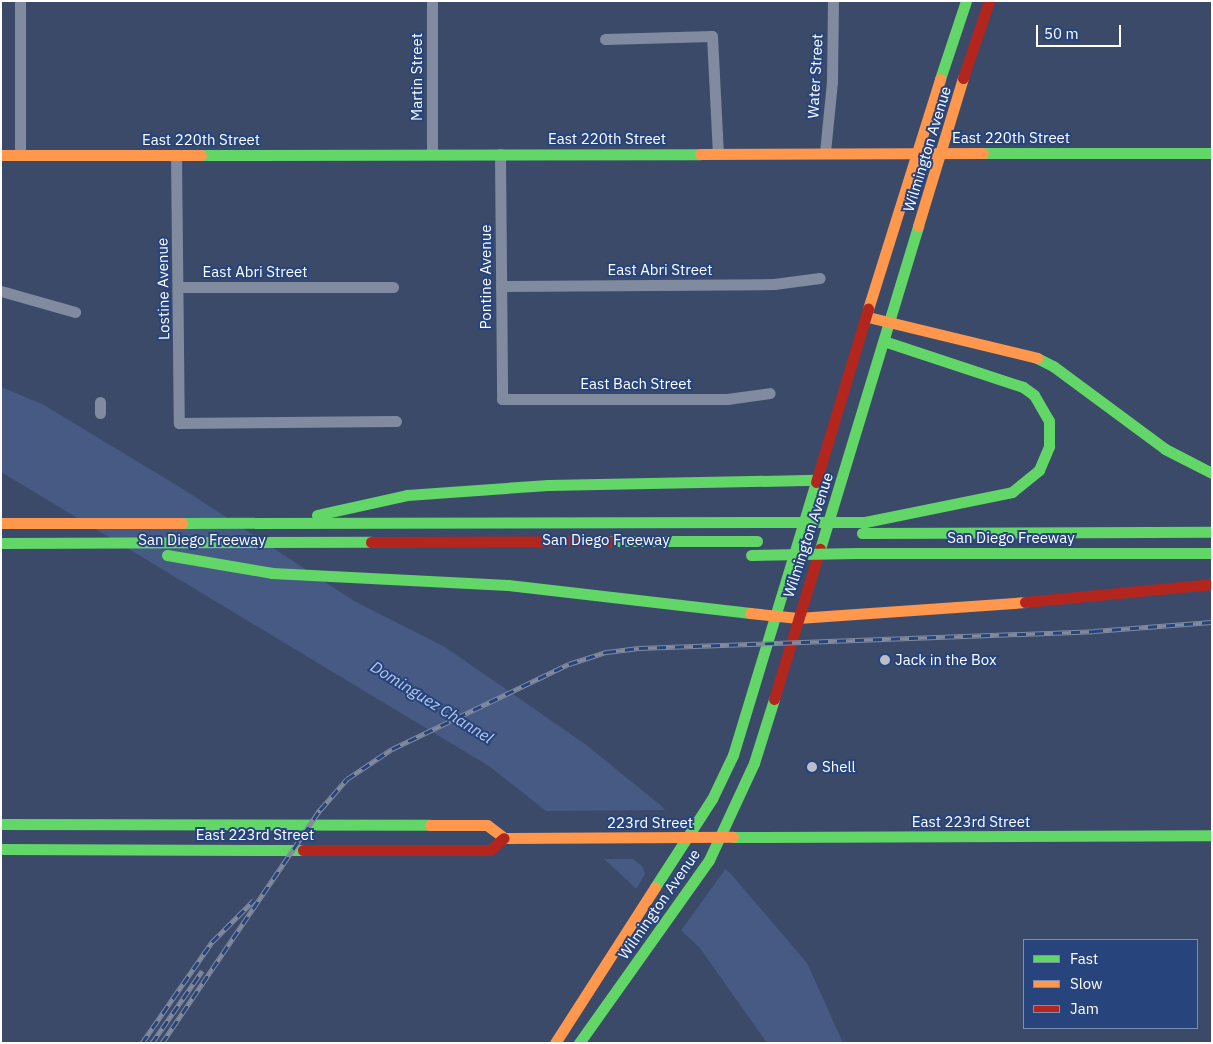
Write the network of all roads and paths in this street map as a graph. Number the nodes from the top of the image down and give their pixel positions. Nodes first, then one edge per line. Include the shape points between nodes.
1 (20, 1) edge
2 (432, 1) edge
3 (833, 1) edge
4 (966, 1) edge
5 (989, 1) edge
6 (605, 39) dead end
7 (916, 151) junction
8 (432, 152) junction
9 (825, 152) junction
10 (718, 153) junction
11 (1212, 153) edge
12 (500, 154) junction
13 (938, 154) junction
14 (1, 155) edge
15 (20, 155) junction
16 (176, 155) junction
17 (820, 278) dead end
18 (501, 286) junction
19 (178, 287) junction
20 (393, 287) dead end
21 (1, 291) edge
22 (75, 312) dead end
23 (868, 317) junction
24 (890, 324) junction
25 (884, 341) junction
26 (770, 393) dead end
27 (502, 399) joint
28 (396, 421) dead end
29 (1212, 473) edge
30 (816, 480) junction
31 (1212, 520) edge
32 (1, 523) edge
33 (278, 523) junction
34 (862, 532) junction
35 (1212, 532) edge
36 (1, 535) edge
37 (761, 539) junction
38 (1212, 540) edge
39 (785, 542) dead end
40 (1, 543) edge
41 (1212, 552) edge
42 (1, 555) edge
43 (167, 555) junction
44 (255, 555) dead end
45 (746, 555) dead end
46 (1212, 584) edge
47 (772, 616) junction
48 (798, 618) junction
49 (750, 693) junction
50 (772, 702) junction
51 (1, 824) edge
52 (725, 836) junction
53 (1212, 836) edge
54 (504, 838) junction
55 (686, 839) junction
56 (1, 849) edge
57 (555, 1043) edge
58 (580, 1043) edge

1 - 15 street
2 - 8 street, Martin Street
3 - 9 street, Water Street via 832,82
4 - 7 main road, Wilmington Avenue
5 - 13 main road, Wilmington Avenue
6 - 10 street via 712,36
7 - 9 main road, East 220th Street
7 - 13 main road, East 220th Street
7 - 23 main road, Wilmington Avenue
8 - 12 main road, East 220th Street
8 - 16 main road, East 220th Street
9 - 10 main road, East 220th Street
10 - 12 main road, East 220th Street
11 - 13 main road, East 220th Street
12 - 18 street, Pontine Avenue
13 - 24 main road, Wilmington Avenue
14 - 15 main road, East 220th Street
15 - 16 main road, East 220th Street
16 - 19 street, Lostine Avenue
17 - 18 street, East Abri Street via 774,284
18 - 27 street, Pontine Avenue
19 - 20 street, East Abri Street
19 - 28 street, Lostine Avenue via 179,422
21 - 22 street
23 - 24 main road
23 - 30 main road, Wilmington Avenue
24 - 25 main road, Wilmington Avenue
24 - 29 main road via 1033,356 1053,366 1165,450
25 - 34 main road via 1023,387 1034,395 1049,421 1049,446 1039,470 1012,492
25 - 48 main road, Wilmington Avenue
26 - 27 street, East Bach Street via 727,399
30 - 33 main road via 548,485 407,495
30 - 47 main road, Wilmington Avenue
31 - 34 main road, San Diego Freeway
32 - 33 main road, San Diego Freeway
33 - 34 main road, San Diego Freeway, bridge via 762,522
34 - 35 main road
34 - 37 main road
34 - 38 main road
34 - 39 main road
36 - 37 main road via 299,534
37 - 40 main road
41 - 45 main road, San Diego Freeway, bridge
42 - 43 main road, San Diego Freeway
43 - 44 main road, San Diego Freeway
43 - 47 main road via 272,573 565,590
46 - 48 main road via 1089,598
47 - 48 main road
47 - 49 main road, Wilmington Avenue
48 - 50 main road, Wilmington Avenue
49 - 50 main road
49 - 55 main road, Wilmington Avenue via 732,755 705,811
50 - 52 main road, Wilmington Avenue via 754,763
51 - 54 main road, East 223rd Street via 488,824
52 - 53 main road, East 223rd Street
52 - 55 main road, 223rd Street
52 - 58 main road, Wilmington Avenue
54 - 55 main road, 223rd Street
54 - 56 main road, East 223rd Street via 490,850
55 - 57 main road, Wilmington Avenue

